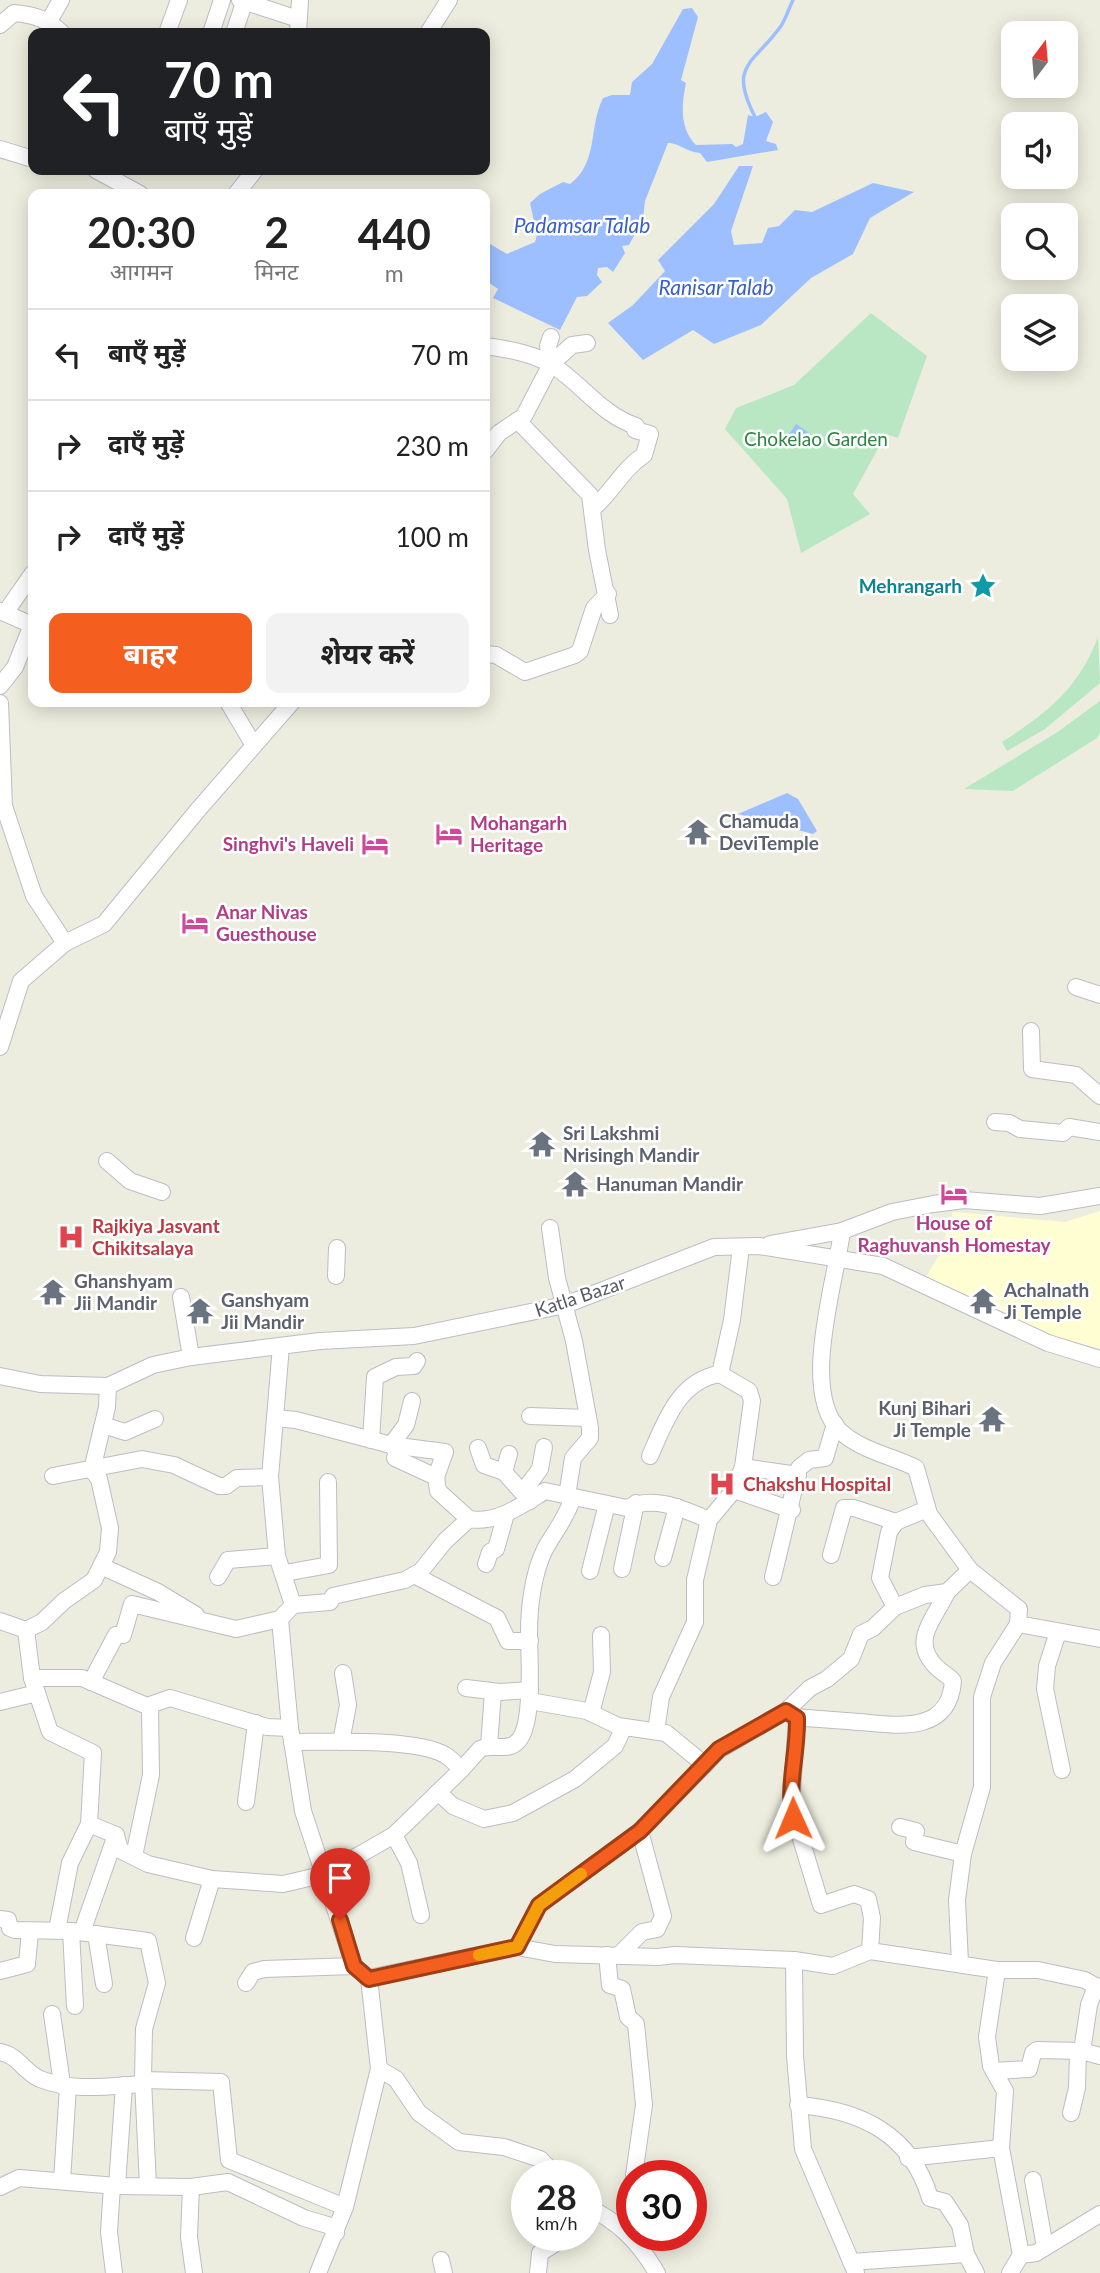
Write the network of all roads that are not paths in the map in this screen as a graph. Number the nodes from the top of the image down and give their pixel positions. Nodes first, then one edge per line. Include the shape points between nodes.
1 (61, 0) edge
2 (179, 0) edge
3 (222, 0) edge
4 (243, 0) edge
5 (300, 0) edge
6 (449, 0) edge
7 (49, 21) junction
8 (0, 25) edge
9 (57, 28) edge
10 (169, 28) edge
11 (213, 28) edge
12 (235, 28) edge
13 (301, 28) edge
14 (431, 28) edge
15 (0, 149) edge
16 (28, 157) edge
17 (105, 175) edge
18 (251, 175) edge
19 (131, 189) edge
20 (240, 189) edge
21 (551, 337) dead end
22 (587, 344) dead end
23 (490, 347) edge
24 (551, 364) junction
25 (519, 422) junction
26 (490, 427) edge
27 (499, 433) junction
28 (490, 445) edge
29 (592, 509) junction
30 (28, 579) edge
31 (608, 594) junction
32 (2, 612) edge
33 (610, 615) dead end
34 (28, 623) edge
35 (28, 637) edge
36 (490, 654) edge
37 (0, 685) edge
38 (0, 703) edge
39 (231, 707) edge
40 (287, 707) edge
41 (253, 744) junction
42 (1, 753) edge
43 (65, 943) junction
44 (1076, 987) dead end
45 (1100, 995) edge
46 (1031, 1031) dead end
47 (0, 1047) edge
48 (1100, 1096) edge
49 (995, 1122) dead end
50 (1100, 1132) edge
51 (107, 1161) dead end
52 (162, 1192) dead end
53 (1100, 1196) edge
54 (550, 1228) dead end
55 (842, 1231) junction
56 (759, 1246) junction
57 (741, 1247) junction
58 (337, 1248) dead end
59 (838, 1260) junction
60 (336, 1276) dead end
61 (181, 1297) dead end
62 (565, 1305) junction
63 (281, 1346) junction
64 (191, 1357) junction
65 (1100, 1359) edge
66 (417, 1361) dead end
67 (720, 1374) junction
68 (0, 1376) edge
69 (108, 1386) junction
70 (412, 1401) dead end
71 (530, 1416) dead end
72 (275, 1418) junction
73 (588, 1418) junction
74 (155, 1419) dead end
75 (835, 1424) junction
76 (103, 1425) junction
77 (371, 1440) junction
78 (544, 1447) dead end
79 (394, 1448) junction
80 (478, 1448) dead end
81 (509, 1454) dead end
82 (650, 1456) dead end
83 (743, 1467) junction
84 (92, 1470) junction
85 (504, 1472) junction
86 (798, 1475) junction
87 (53, 1476) dead end
88 (270, 1477) junction
89 (436, 1477) junction
90 (328, 1482) dead end
91 (734, 1490) junction
92 (526, 1497) junction
93 (570, 1497) junction
94 (636, 1503) junction
95 (607, 1504) junction
96 (677, 1507) junction
97 (927, 1509) junction
98 (792, 1510) junction
99 (506, 1514) junction
100 (469, 1519) junction
101 (709, 1520) junction
102 (896, 1522) junction
103 (831, 1555) dead end
104 (277, 1556) junction
105 (663, 1558) dead end
106 (486, 1564) dead end
107 (101, 1566) junction
108 (622, 1569) dead end
109 (970, 1570) junction
110 (590, 1571) dead end
111 (285, 1573) junction
112 (414, 1575) junction
113 (218, 1577) dead end
114 (773, 1577) dead end
115 (947, 1592) junction
116 (293, 1605) junction
117 (895, 1607) junction
118 (280, 1619) junction
119 (0, 1620) edge
120 (210, 1623) junction
121 (1018, 1624) junction
122 (26, 1630) junction
123 (1058, 1632) junction
124 (601, 1635) dead end
125 (1100, 1639) edge
126 (530, 1641) junction
127 (343, 1673) dead end
128 (91, 1682) junction
129 (34, 1686) junction
130 (466, 1688) dead end
131 (493, 1692) junction
132 (530, 1696) junction
133 (950, 1696) junction
134 (982, 1697) junction
135 (0, 1702) edge
136 (150, 1706) junction
137 (591, 1713) junction
138 (792, 1714) junction
139 (256, 1723) junction
140 (624, 1727) junction
141 (656, 1731) junction
142 (291, 1735) junction
143 (341, 1742) junction
144 (489, 1746) junction
145 (705, 1765) junction
146 (461, 1770) junction
147 (1062, 1770) dead end
148 (438, 1792) junction
149 (246, 1802) dead end
150 (89, 1824) junction
151 (900, 1827) dead end
152 (640, 1831) junction
153 (116, 1835) junction
154 (394, 1835) junction
155 (963, 1854) junction
156 (134, 1856) junction
157 (326, 1874) junction
158 (212, 1879) junction
159 (421, 1915) dead end
160 (0, 1919) edge
161 (30, 1931) junction
162 (76, 1932) junction
163 (194, 1938) dead end
164 (517, 1947) junction
165 (870, 1951) junction
166 (613, 1955) junction
167 (794, 1960) junction
168 (960, 1963) junction
169 (354, 1966) junction
170 (0, 1970) edge
171 (997, 1970) junction
172 (369, 1979) junction
173 (246, 1983) dead end
174 (104, 1984) dead end
175 (1095, 1984) edge
176 (75, 2006) dead end
177 (52, 2014) dead end
178 (1080, 2051) junction
179 (0, 2052) edge
180 (1100, 2056) edge
181 (379, 2069) junction
182 (994, 2071) junction
183 (143, 2082) junction
184 (65, 2085) junction
185 (124, 2085) junction
186 (798, 2105) junction
187 (1071, 2113) dead end
188 (1001, 2148) junction
189 (908, 2158) junction
190 (541, 2160) edge
191 (636, 2160) edge
192 (1033, 2180) dead end
193 (62, 2181) junction
194 (114, 2186) junction
195 (148, 2186) junction
196 (0, 2187) edge
197 (191, 2187) junction
198 (345, 2207) junction
199 (1100, 2214) edge
200 (335, 2233) junction
201 (1045, 2247) junction
202 (543, 2251) edge
203 (641, 2251) edge
204 (966, 2254) junction
205 (1021, 2255) junction
206 (854, 2268) edge
207 (654, 2269) edge
208 (114, 2273) edge
209 (194, 2273) edge
210 (318, 2273) edge
211 (538, 2273) edge
212 (636, 2273) edge
213 (976, 2273) edge
214 (1010, 2273) edge

1 - 7 street
2 - 10 street
3 - 11 street
4 - 12 street
4 - 13 street
5 - 13 street
6 - 14 street
7 - 8 street via 14,13
7 - 9 street
15 - 16 street
17 - 19 street
18 - 20 street
21 - 24 street
22 - 24 street via 572,345
23 - 24 street
24 - 25 street
24 - 29 street via 596,405 636,426 635,430 650,434 644,455 630,463
25 - 27 street
25 - 29 street via 589,494
26 - 27 street
27 - 28 street
29 - 31 street
30 - 32 street
31 - 33 street
31 - 36 street via 594,608 580,652 575,655 525,672
32 - 34 street
35 - 37 street via 15,667
38 - 42 street
39 - 41 street
40 - 41 street
41 - 43 street via 111,916
42 - 43 street via 4,806 34,896
43 - 47 street via 21,981
44 - 45 street
46 - 48 street via 1032,1069 1076,1075
49 - 50 street via 1025,1130 1063,1133 1069,1127
51 - 52 street via 130,1181
53 - 55 street via 1040,1206 956,1201 892,1212
54 - 62 street via 556,1278
55 - 56 street
55 - 59 street
56 - 57 street, Katla Bazar
56 - 59 street, Katla Bazar
57 - 62 street, Katla Bazar via 714,1247
57 - 67 street
58 - 60 street
59 - 65 street, Katla Bazar via 883,1266 1048,1343
59 - 75 street via 821,1348 823,1386
61 - 64 street
62 - 63 street, Katla Bazar via 414,1336
62 - 73 street
63 - 64 street, Katla Bazar
63 - 72 street
64 - 69 street, Katla Bazar via 153,1366
66 - 77 street via 414,1366 396,1367 375,1377
67 - 82 street via 688,1388 668,1415
67 - 83 street via 749,1391 752,1401
68 - 69 street, Katla Bazar via 40,1384
69 - 76 street
70 - 79 street
71 - 73 street
72 - 77 street
72 - 88 street
73 - 93 street via 590,1438 573,1458
74 - 76 street via 125,1432
75 - 86 street via 825,1458 805,1462
75 - 97 street via 847,1437 916,1468
76 - 84 street
77 - 79 street
78 - 92 street via 540,1469
79 - 89 street via 395,1458
79 - 89 street via 444,1452
80 - 85 street via 484,1465
81 - 85 street
83 - 86 street
83 - 91 street
84 - 87 street
84 - 88 street via 142,1459 174,1465 219,1486 237,1478
84 - 107 street via 99,1479 110,1528 108,1552
85 - 92 street
86 - 98 street
88 - 104 street
89 - 100 street via 438,1490
90 - 111 street via 328,1565
91 - 98 street
91 - 101 street
92 - 93 street via 545,1490
92 - 99 street
93 - 95 street
93 - 126 street via 568,1515 539,1563
94 - 95 street via 627,1508
94 - 96 street
94 - 108 street
95 - 110 street
96 - 101 street
96 - 105 street
97 - 102 street
97 - 109 street
98 - 114 street
99 - 100 street
99 - 106 street via 496,1549
100 - 112 street
101 - 141 street via 695,1580 695,1622 661,1697
102 - 103 street via 844,1508
102 - 117 street via 889,1532 880,1574
104 - 111 street
104 - 113 street via 228,1560
107 - 120 street
107 - 122 street via 94,1580
109 - 115 street
109 - 121 street via 1019,1609
111 - 116 street
112 - 116 street via 333,1597 330,1602
112 - 126 street via 497,1618 508,1641
115 - 117 street
115 - 133 street via 922,1641 930,1661 952,1679
116 - 118 street
117 - 138 street via 873,1629 861,1634 851,1660 810,1688
118 - 120 street via 236,1629
118 - 142 street
119 - 122 street
120 - 128 street via 132,1604 123,1635 116,1634
121 - 123 street
121 - 134 street via 993,1662
122 - 129 street
123 - 125 street
123 - 147 street via 1045,1689
124 - 137 street via 602,1672
126 - 132 street
127 - 143 street via 348,1706
128 - 129 street via 82,1678
128 - 136 street
129 - 135 street
129 - 150 street via 50,1732 93,1753
130 - 131 street
131 - 132 street
131 - 144 street
132 - 137 street
132 - 144 street via 517,1743
133 - 134 street
133 - 138 street via 940,1712 912,1725
134 - 155 street via 982,1787
136 - 139 street via 170,1698
136 - 156 street via 151,1775
137 - 140 street
138 - 145 street via 719,1749
138 - 165 street via 797,1751 791,1806 815,1891 821,1905 854,1894 866,1896 872,1918
139 - 142 street
139 - 149 street
140 - 141 street
140 - 148 street via 615,1746 575,1779 513,1813 484,1819 453,1806
141 - 145 street via 666,1732
142 - 143 street
142 - 157 street via 303,1811
143 - 146 street via 444,1754
144 - 146 street via 480,1749
145 - 152 street
146 - 148 street
148 - 154 street
150 - 153 street
150 - 162 street via 70,1863
151 - 155 street via 916,1831 914,1842
152 - 164 street via 539,1905
152 - 166 street via 663,1916 657,1929 642,1932
153 - 156 street via 120,1850
153 - 162 street
154 - 157 street
154 - 159 street via 409,1863
155 - 168 street via 949,1893
156 - 158 street via 148,1864
157 - 158 street via 284,1884
157 - 169 street
158 - 163 street
160 - 161 street via 8,1920 12,1929
161 - 162 street
161 - 170 street via 27,1964
162 - 174 street
162 - 176 street
162 - 183 street via 148,1941 157,1983 144,2029
164 - 166 street via 555,1954
164 - 172 street
165 - 167 street via 833,1966
165 - 168 street
166 - 167 street
166 - 191 street via 610,1986 622,1989 639,2040 645,2105
167 - 186 street
168 - 171 street
169 - 172 street
169 - 173 street via 264,1969 253,1972
171 - 175 street via 1038,1970
171 - 182 street via 987,2037
172 - 181 street
175 - 178 street
177 - 184 street
178 - 180 street
178 - 182 street via 1037,2050 1029,2069
178 - 187 street
179 - 184 street via 10,2054 40,2078
181 - 190 street via 396,2079 419,2113 459,2142 504,2147
181 - 198 street
182 - 188 street via 1005,2091
183 - 185 street
183 - 195 street
183 - 198 street via 220,2082 229,2160
184 - 185 street
184 - 193 street
185 - 194 street
186 - 189 street via 871,2121 896,2140
186 - 206 street via 803,2150
188 - 189 street
188 - 205 street
189 - 204 street via 930,2198 945,2202 960,2225
192 - 201 street
193 - 194 street
193 - 196 street via 19,2178
194 - 195 street
194 - 208 street via 109,2232
195 - 197 street
197 - 200 street via 228,2182 334,2227
197 - 209 street via 189,2237
198 - 200 street
199 - 201 street
200 - 210 street
201 - 205 street
202 - 211 street
203 - 207 street
204 - 206 street
204 - 213 street
205 - 214 street
207 - 212 street

